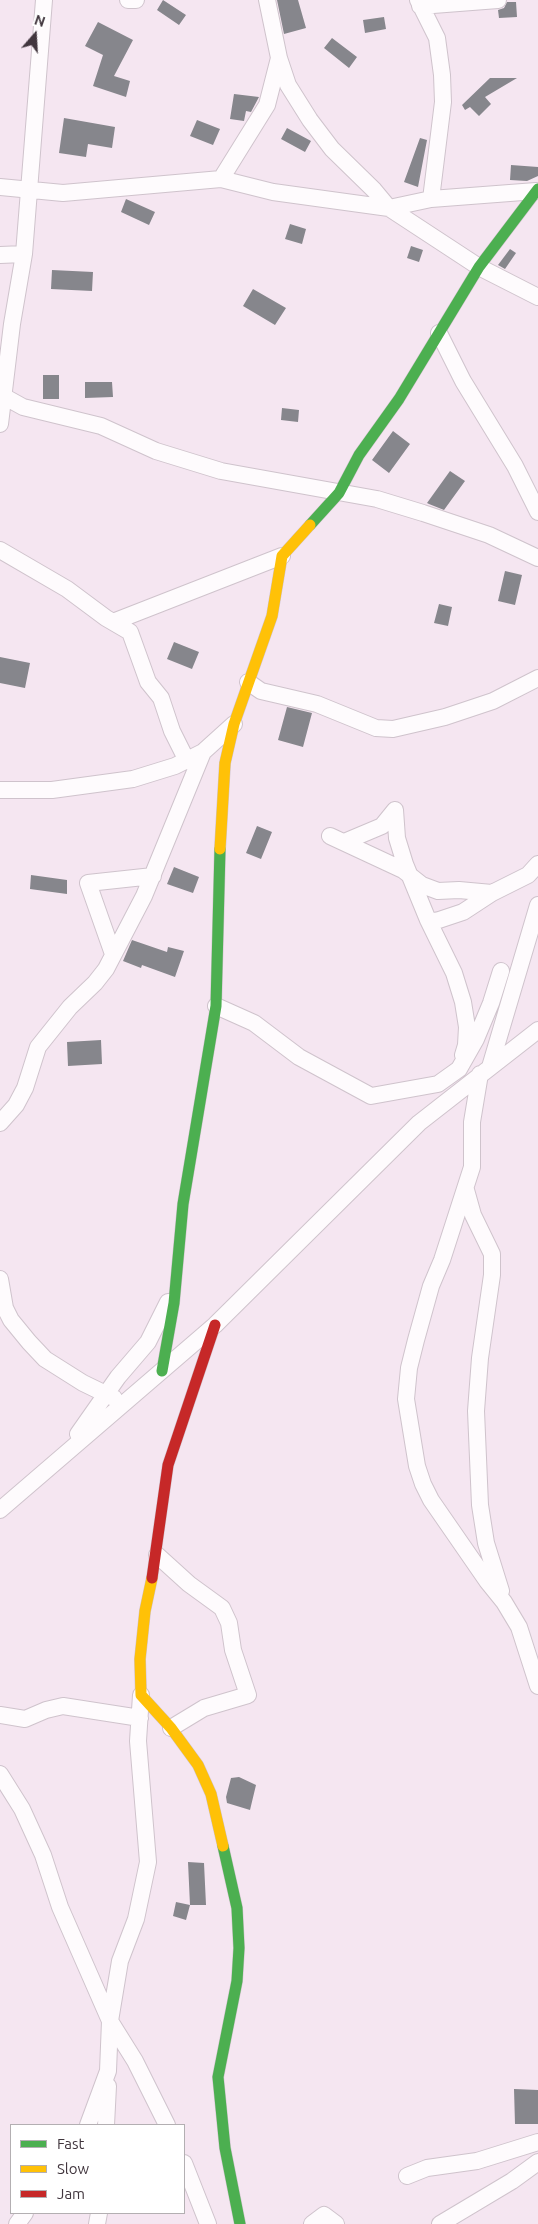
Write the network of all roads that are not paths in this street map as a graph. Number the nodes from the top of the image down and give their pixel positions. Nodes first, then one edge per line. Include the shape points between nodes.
1 (44, 0) edge
2 (128, 0) edge
3 (136, 0) edge
4 (267, 0) edge
5 (498, 0) edge
6 (419, 3) edge
7 (279, 58) junction
8 (221, 178) junction
9 (0, 187) edge
10 (29, 189) junction
11 (537, 190) edge
12 (431, 199) junction
13 (389, 208) junction
14 (24, 254) junction
15 (0, 255) edge
16 (480, 267) junction
17 (538, 297) edge
18 (439, 333) junction
19 (4, 350) edge
20 (5, 398) junction
21 (0, 424) edge
22 (339, 493) junction
23 (538, 512) edge
24 (0, 550) edge
25 (282, 556) junction
26 (537, 558) edge
27 (113, 622) junction
28 (538, 678) edge
29 (248, 682) junction
30 (234, 724) junction
31 (204, 752) junction
32 (186, 759) junction
33 (0, 790) edge
34 (538, 864) edge
35 (153, 876) junction
36 (411, 877) junction
37 (492, 893) junction
38 (538, 905) edge
39 (428, 920) junction
40 (113, 954) junction
41 (500, 971) dead end
42 (216, 1006) junction
43 (538, 1030) edge
44 (459, 1069) junction
45 (485, 1071) junction
46 (0, 1123) edge
47 (466, 1190) junction
48 (176, 1277) junction
49 (0, 1279) edge
50 (215, 1325) junction
51 (162, 1371) junction
52 (106, 1395) junction
53 (125, 1403) junction
54 (67, 1450) junction
55 (6, 1502) edge
56 (0, 1510) edge
57 (157, 1555) junction
58 (504, 1602) junction
59 (538, 1686) edge
60 (142, 1696) junction
61 (0, 1715) edge
62 (140, 1718) junction
63 (171, 1728) junction
64 (0, 1774) edge
65 (110, 2020) junction
66 (108, 2072) junction
67 (88, 2124) edge
68 (106, 2124) edge
69 (166, 2124) edge
70 (538, 2142) edge
71 (538, 2162) edge
72 (185, 2166) edge
73 (407, 2176) dead end
74 (208, 2224) edge
75 (240, 2224) edge
76 (440, 2224) edge

1 - 10 street
2 - 3 street
4 - 7 street
5 - 6 street
6 - 12 street via 437,38 442,75 443,102
7 - 8 street via 267,105
7 - 13 street via 288,85 310,120 332,149
8 - 10 street via 101,191 63,193
8 - 13 street via 273,192
9 - 10 street
10 - 14 street
11 - 12 street
11 - 16 street
12 - 13 street
13 - 16 street
14 - 15 street
14 - 19 street
16 - 17 street
16 - 18 street
18 - 22 street via 399,399 358,455
18 - 23 street
19 - 20 street
20 - 21 street
20 - 22 street via 23,407 101,426 156,451 221,471
22 - 25 street
22 - 26 street via 377,500 450,522 489,535
24 - 27 street via 67,589
25 - 27 street
25 - 29 street via 272,616
27 - 32 street via 130,632 148,682 161,698
28 - 29 street via 493,701 393,729 376,728 317,704 261,691
29 - 30 street
30 - 31 street
30 - 42 street via 225,763 220,819
31 - 32 street
31 - 35 street
32 - 33 street via 176,766 104,784 52,790
34 - 37 street via 528,875
35 - 40 street
35 - 40 street via 88,883
36 - 36 street via 397,838 395,810 382,826 337,839
36 - 37 street via 438,891
36 - 39 street
37 - 39 street via 464,912 436,921
38 - 45 street
39 - 44 street via 454,973 464,1002 466,1045
40 - 46 street via 95,983 70,1007 38,1048 25,1088 16,1105
41 - 44 street via 484,1021
42 - 44 street via 254,1023 299,1057 371,1096 438,1084
42 - 48 street via 183,1204
43 - 45 street
45 - 47 street via 472,1122 472,1167
45 - 50 street via 419,1123
47 - 58 street via 473,1215 492,1254 476,1411 481,1515
47 - 58 street via 431,1286 409,1368 406,1399 423,1484
48 - 51 street
48 - 52 street via 165,1310 148,1342
49 - 52 street via 6,1308 29,1342 45,1359
50 - 51 street
50 - 57 street via 168,1465
51 - 53 street
52 - 53 street
52 - 54 street
53 - 54 street
54 - 55 street
55 - 56 street
57 - 60 street via 145,1611 140,1659
57 - 63 street via 222,1608 248,1695 204,1708
58 - 59 street via 519,1627
60 - 62 street
60 - 63 street
61 - 62 street via 25,1720 63,1706
62 - 65 street via 138,1741 148,1862 136,1919 120,1961
63 - 75 street via 198,1765 211,1794 237,1908 237,1981 218,2077 225,2148
64 - 65 street via 22,1809 43,1855 60,1907
65 - 66 street
65 - 69 street
66 - 67 street
66 - 68 street
70 - 73 street via 477,2161 427,2168
71 - 76 street
72 - 74 street

